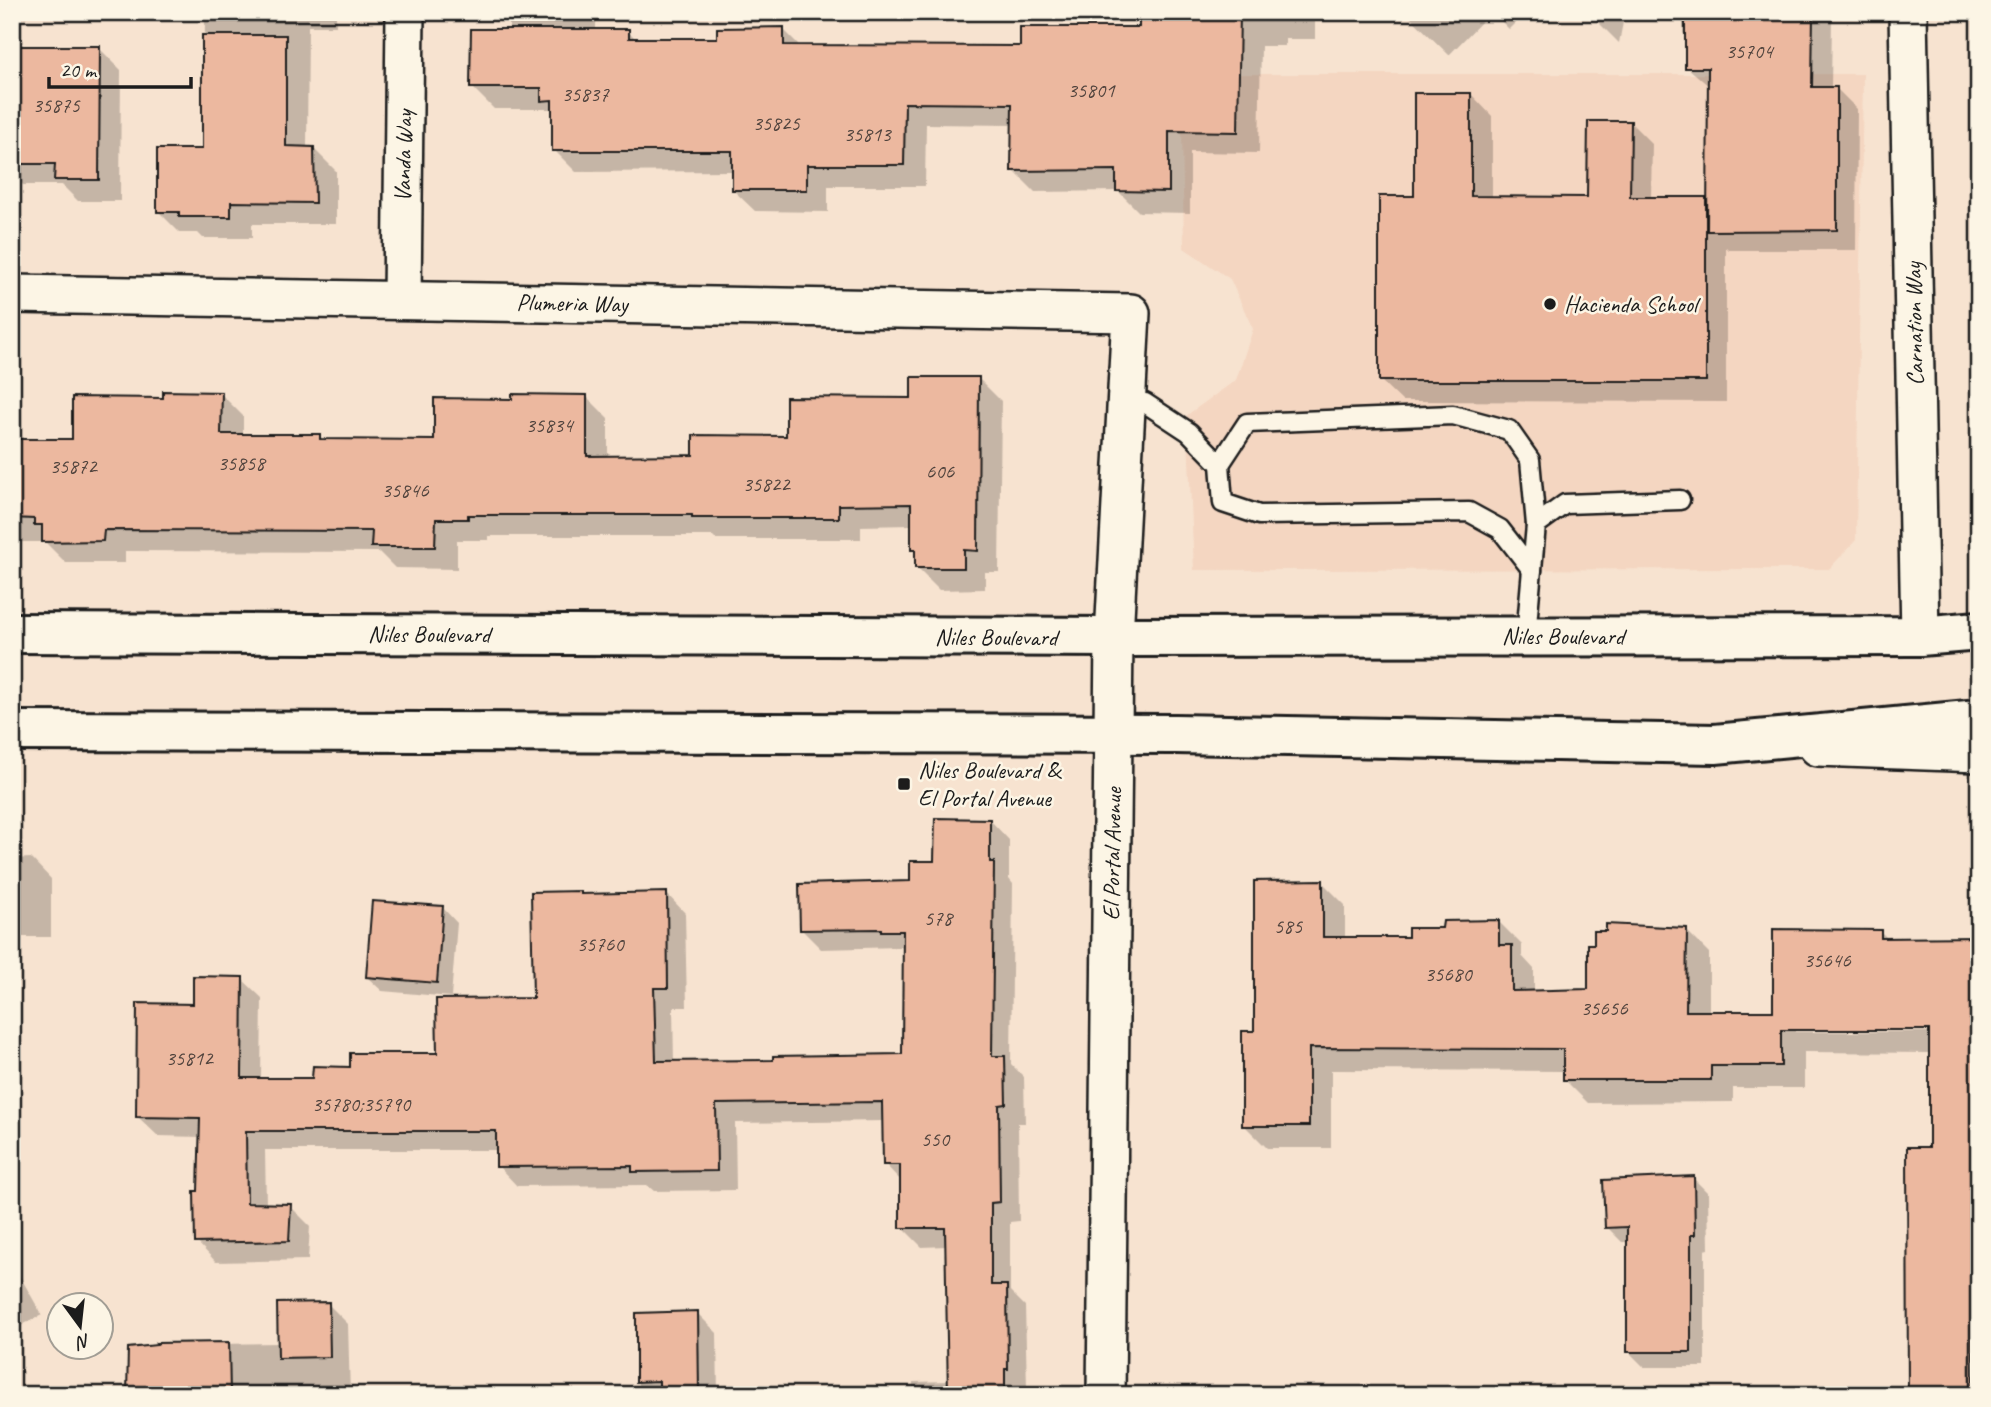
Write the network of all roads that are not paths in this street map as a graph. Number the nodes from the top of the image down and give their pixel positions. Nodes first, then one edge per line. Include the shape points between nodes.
1 (405, 12) edge
2 (1908, 12) edge
3 (12, 294) edge
4 (402, 300) junction
5 (1131, 313) joint
6 (1126, 404) junction
7 (1220, 464) junction
8 (1680, 500) dead end
9 (1536, 525) junction
10 (1532, 570) junction
11 (1979, 631) edge
12 (12, 633) edge
13 (1526, 636) junction
14 (1920, 636) junction
15 (1114, 637) junction
16 (1979, 719) edge
17 (12, 731) edge
18 (1113, 735) junction
19 (1715, 744) junction
20 (1979, 753) edge
21 (1106, 1395) edge

1 - 4 street, Vanda Way
2 - 14 street, Carnation Way
3 - 4 street, Plumeria Way
4 - 5 street, Plumeria Way
5 - 6 street, El Portal Avenue
6 - 7 lane via 1145,403 1189,432
6 - 15 street, El Portal Avenue
7 - 9 lane via 1247,423 1453,415 1509,430 1530,460
7 - 10 lane via 1223,503 1259,515 1469,512 1500,529
8 - 9 lane via 1565,504
9 - 10 lane
10 - 13 lane
11 - 14 main road, Niles Boulevard
12 - 15 main road, Niles Boulevard
13 - 14 main road, Niles Boulevard
13 - 15 main road, Niles Boulevard
15 - 18 street, El Portal Avenue
16 - 19 main road
17 - 18 main road
18 - 19 main road
18 - 21 street, El Portal Avenue
19 - 20 street

